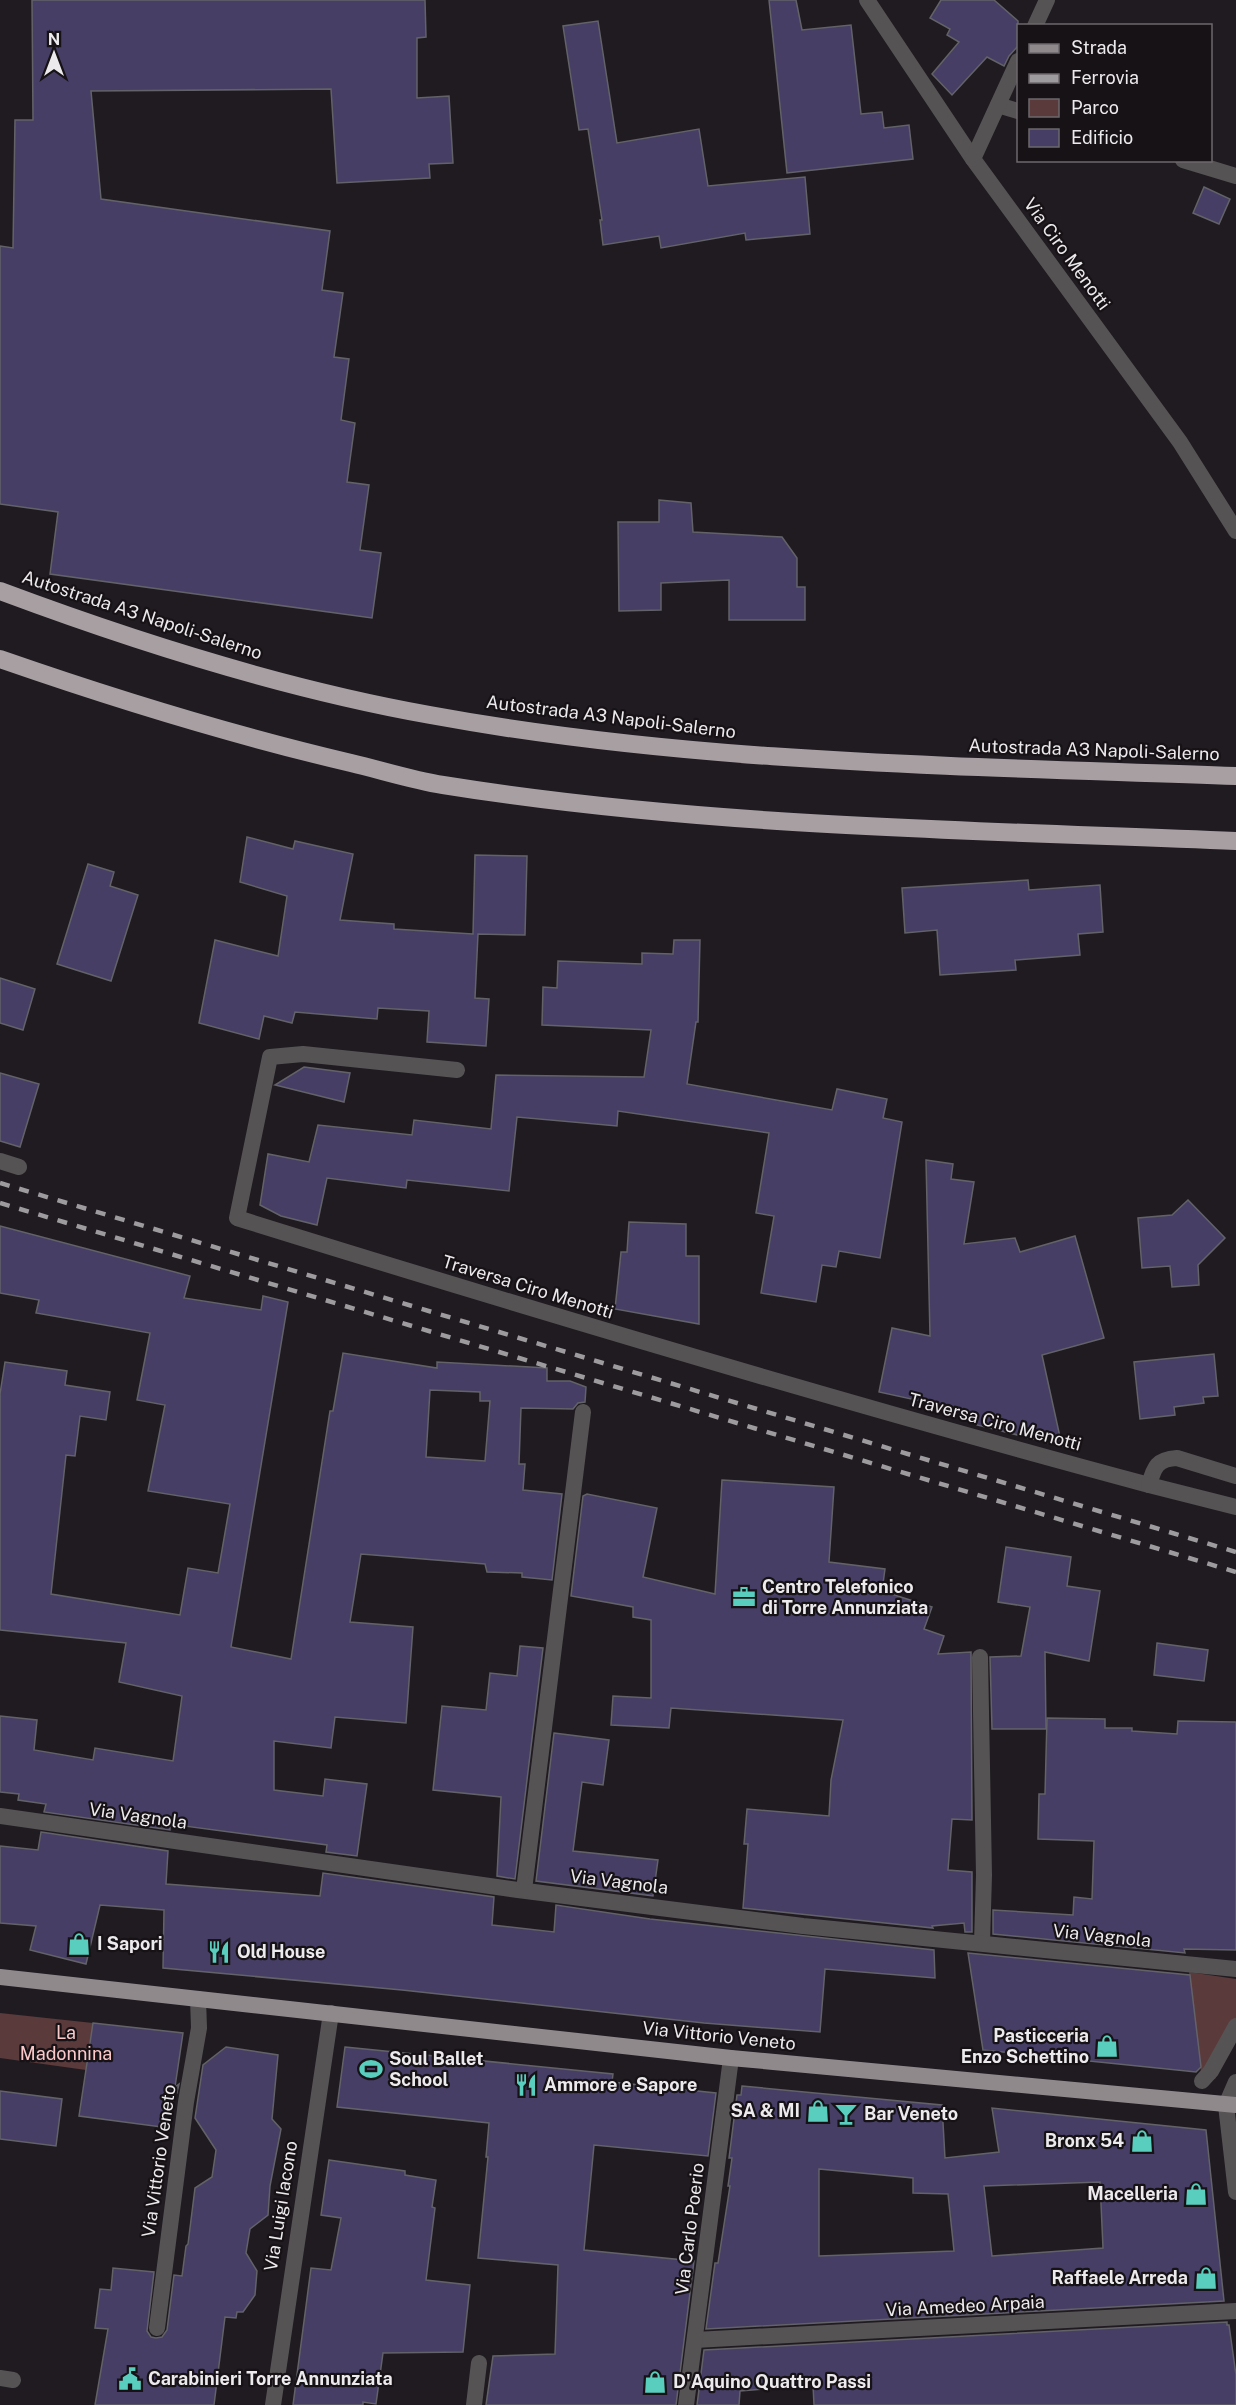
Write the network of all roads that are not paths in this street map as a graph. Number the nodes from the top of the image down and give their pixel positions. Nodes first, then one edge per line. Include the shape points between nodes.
1 (867, 0) edge
2 (1047, 0) edge
3 (1036, 24) edge
4 (1017, 63) edge
5 (998, 105) junction
6 (1017, 111) edge
7 (973, 159) junction
8 (1190, 162) edge
9 (1236, 176) edge
10 (1236, 531) edge
11 (0, 591) edge
12 (0, 659) edge
13 (1236, 776) edge
14 (1236, 841) edge
15 (457, 1070) dead end
16 (0, 1161) edge
17 (19, 1167) dead end
18 (583, 1413) dead end
19 (1236, 1476) edge
20 (1149, 1485) junction
21 (1236, 1507) edge
22 (980, 1658) dead end
23 (0, 1816) edge
24 (524, 1890) junction
25 (982, 1943) junction
26 (1236, 1969) edge
27 (0, 1977) edge
28 (198, 1999) junction
29 (331, 2013) junction
30 (1236, 2026) edge
31 (731, 2058) junction
32 (1203, 2081) dead end
33 (1236, 2082) edge
34 (1231, 2105) edge
35 (1236, 2192) edge
36 (1236, 2311) edge
37 (157, 2328) dead end
38 (695, 2340) junction
39 (479, 2363) dead end
40 (273, 2405) edge
41 (474, 2405) edge
42 (686, 2405) edge

1 - 7 street, Via Ciro Menotti
2 - 3 street
4 - 5 street
5 - 6 street
5 - 7 street
7 - 10 street, Via Ciro Menotti via 1180,442
8 - 9 street
11 - 13 highway, Autostrada A3 Napoli-Salerno via 174,650 305,688 429,715 557,735 702,751 861,762
12 - 14 highway via 211,727 440,784 558,801 700,814
15 - 20 street, Traversa Ciro Menotti via 303,1053 270,1057 237,1218 784,1383
16 - 17 street
18 - 24 street
19 - 20 street via 1177,1458 1159,1462
20 - 21 street
22 - 25 street
23 - 24 street, Via Vagnola
24 - 25 street, Via Vagnola via 803,1926
25 - 26 street, Via Vagnola
27 - 28 main road, Via Vittorio Veneto
28 - 29 main road, Via Vittorio Veneto
28 - 37 street, Via Vittorio Veneto via 199,2028
29 - 31 main road, Via Vittorio Veneto
29 - 40 street, Via Luigi Iacono
30 - 32 street
31 - 34 main road, Via Vittorio Veneto
31 - 38 street, Via Carlo Poerio
33 - 34 street
34 - 35 street
36 - 38 street, Via Amedeo Arpaia
38 - 42 street, Via Carlo Poerio
39 - 41 street

